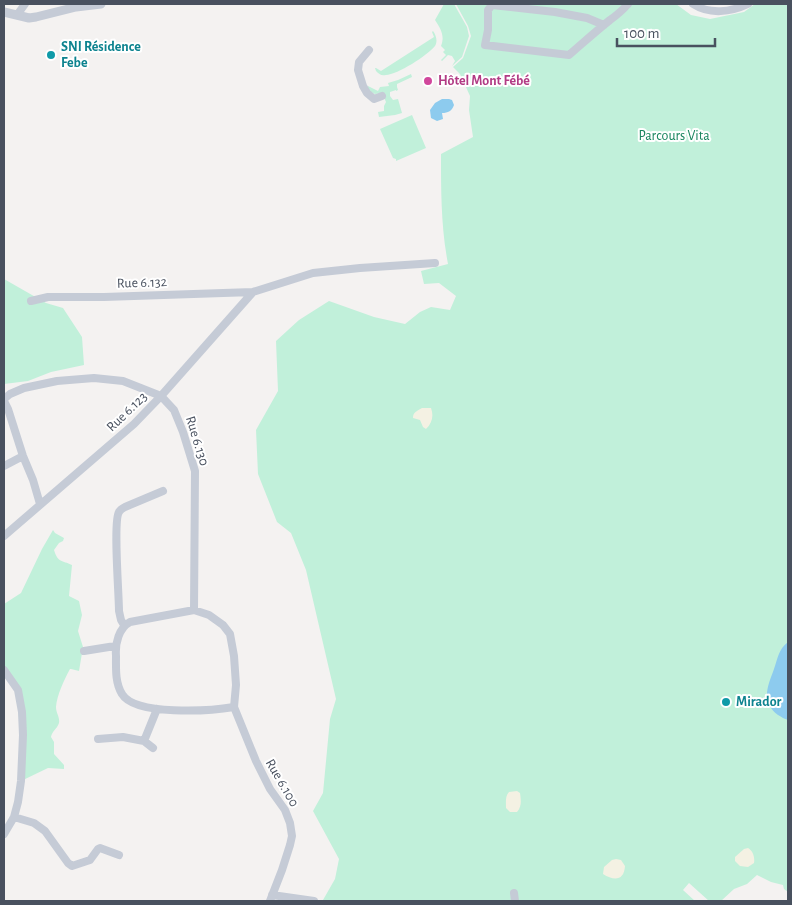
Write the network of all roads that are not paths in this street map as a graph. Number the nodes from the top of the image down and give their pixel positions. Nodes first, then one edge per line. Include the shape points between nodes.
1 (25, 4) edge
2 (101, 4) edge
3 (628, 4) edge
4 (694, 4) edge
5 (748, 4) edge
6 (4, 12) edge
7 (17, 15) junction
8 (604, 25) junction
9 (369, 50) dead end
10 (382, 96) dead end
11 (434, 263) dead end
12 (254, 292) junction
13 (31, 301) dead end
14 (161, 396) junction
15 (4, 400) edge
16 (23, 456) junction
17 (4, 466) edge
18 (162, 491) dead end
19 (40, 504) junction
20 (4, 536) edge
21 (194, 610) junction
22 (124, 625) junction
23 (115, 646) junction
24 (84, 651) dead end
25 (4, 670) edge
26 (234, 707) junction
27 (157, 709) junction
28 (98, 739) dead end
29 (144, 741) junction
30 (154, 748) dead end
31 (14, 817) junction
32 (4, 834) edge
33 (119, 855) dead end
34 (271, 898) edge
35 (314, 901) edge

1 - 7 street
2 - 7 street via 29,18
3 - 8 street
4 - 5 street via 717,11
6 - 7 street
8 - 8 street via 569,55 484,45 488,10 492,5 555,12
9 - 10 street via 359,62 362,86 374,99
11 - 12 street via 313,273
12 - 13 street, Rue 6.132 via 48,297
12 - 14 street, Rue 6.123
14 - 15 street via 123,381 94,378 24,388
14 - 19 street, Rue 6.123 via 134,424
14 - 21 street, Rue 6.130 via 174,410 195,471
15 - 16 street
16 - 17 street
16 - 19 street
18 - 22 street via 118,513 119,611
19 - 20 street, Rue 6.123
21 - 22 street
21 - 26 street via 209,615 230,634 236,686
22 - 23 street
23 - 24 street
23 - 27 street via 118,685 123,696 146,708
25 - 31 street via 18,690 22,712 21,781
26 - 27 street via 217,710
26 - 34 street, Rue 6.100 via 256,761 270,789 286,810 290,823 290,844
27 - 29 street
28 - 29 street via 123,737
29 - 30 street
31 - 32 street
31 - 33 street via 45,830 70,866 90,860 100,848
34 - 35 street

